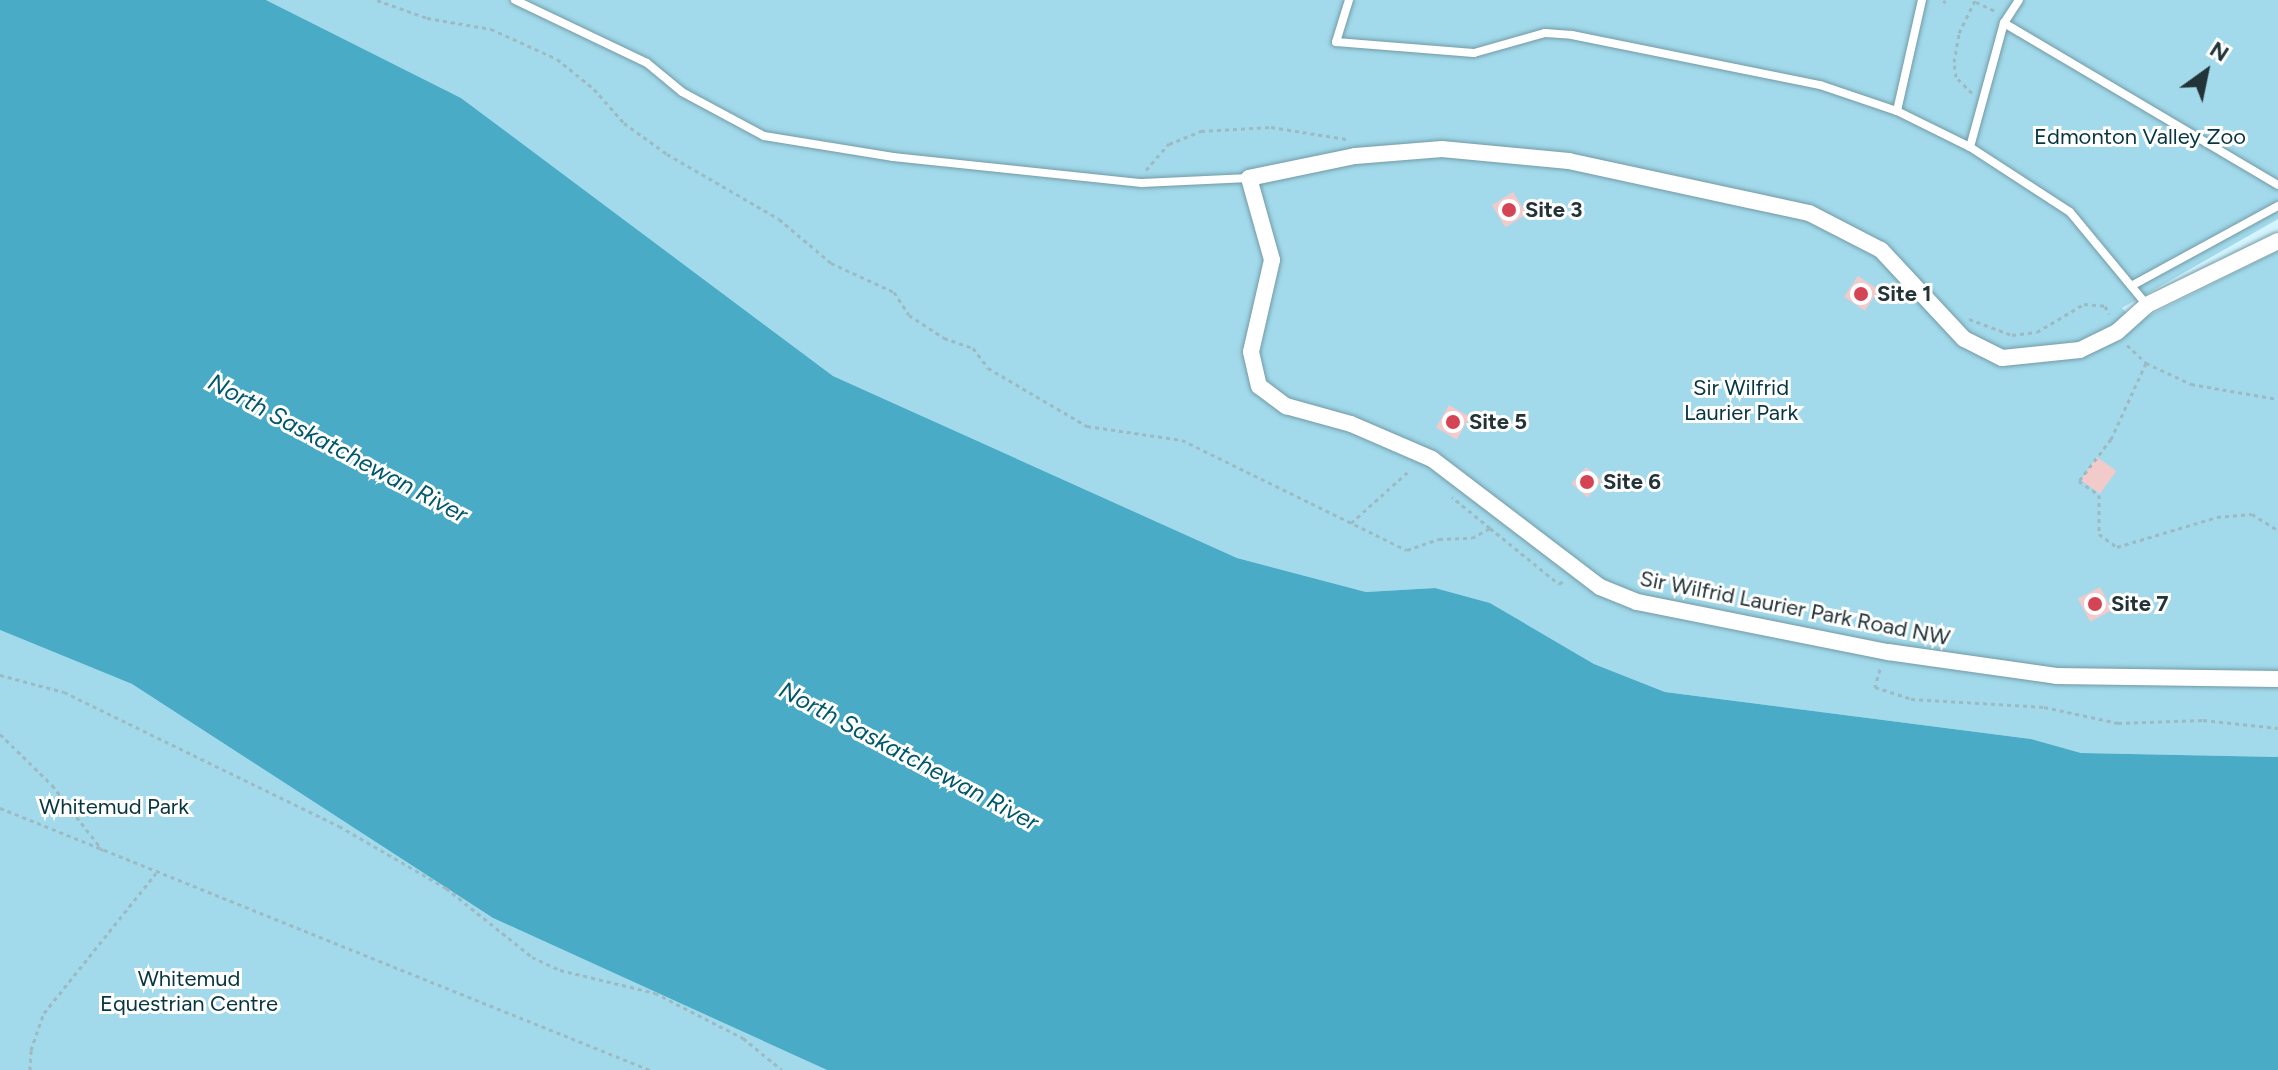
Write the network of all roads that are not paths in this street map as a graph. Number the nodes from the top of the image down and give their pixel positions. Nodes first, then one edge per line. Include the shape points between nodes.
1 (515, 0) edge
2 (1922, 0) edge
3 (2019, 0) edge
4 (1346, 3) edge
5 (2004, 23) junction
6 (1897, 111) junction
7 (1970, 147) junction
8 (1249, 178) junction
9 (2278, 185) edge
10 (2278, 206) edge
11 (2278, 241) edge
12 (2133, 285) junction
13 (2147, 305) junction
14 (2278, 679) edge

1 - 8 lane via 647,63 682,92 764,136 893,157 1142,183
2 - 6 lane
3 - 5 lane
4 - 6 lane via 1336,42 1474,53 1522,37 1572,35 1820,85
5 - 7 lane
5 - 9 lane
6 - 7 lane
7 - 12 lane via 2070,212
8 - 13 street via 1355,156 1442,149 1569,161 1809,213 1881,250 1964,339 2002,358 2080,350 2117,332
8 - 14 street, Sir Wilfrid Laurier Park Road NW via 1272,260 1251,352 1259,386 1286,406 1351,424 1432,459 1600,587 1637,602 1888,652 2056,676
10 - 12 lane
11 - 13 street
12 - 13 lane

